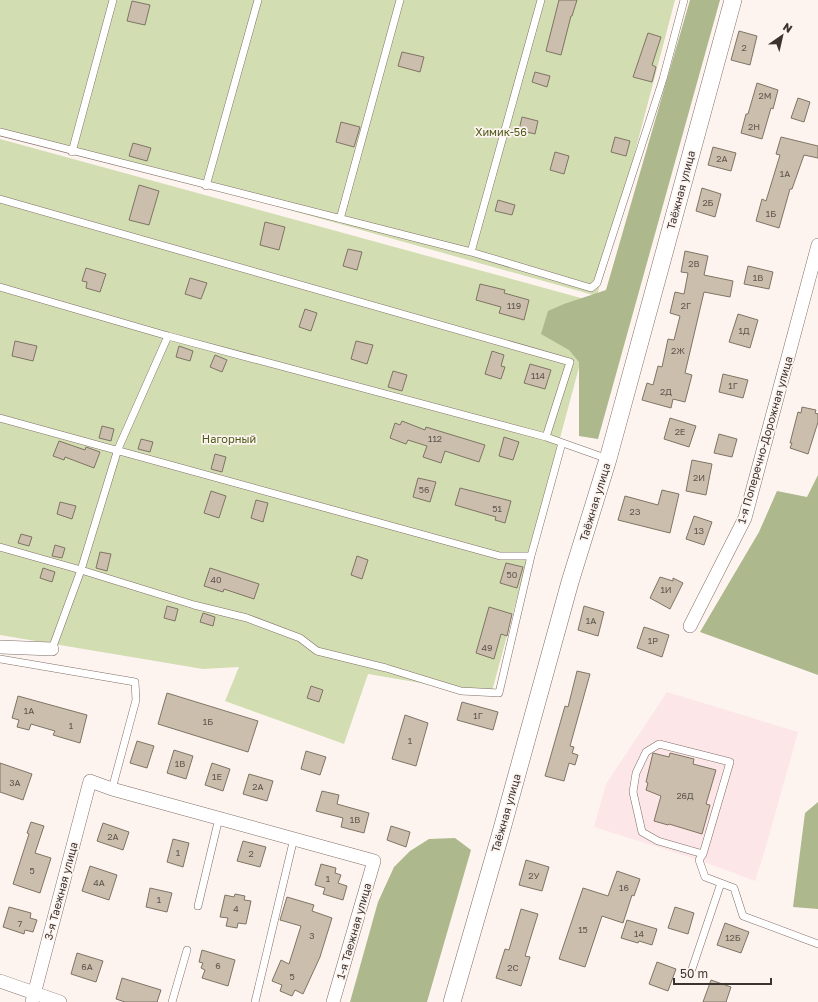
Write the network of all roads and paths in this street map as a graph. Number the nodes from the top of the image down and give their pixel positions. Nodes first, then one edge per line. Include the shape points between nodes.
1 (113, 0) edge
2 (258, 0) edge
3 (400, 0) edge
4 (542, 0) edge
5 (684, 0) edge
6 (733, 0) edge
7 (0, 132) edge
8 (72, 152) junction
9 (206, 186) junction
10 (0, 199) edge
11 (340, 219) junction
12 (818, 245) edge
13 (471, 252) junction
14 (0, 287) edge
15 (168, 336) junction
16 (0, 418) edge
17 (546, 437) junction
18 (562, 443) junction
19 (118, 449) junction
20 (608, 459) junction
21 (0, 547) edge
22 (532, 556) junction
23 (81, 570) junction
24 (690, 626) dead end
25 (0, 647) edge
26 (52, 649) joint
27 (0, 659) edge
28 (112, 789) junction
29 (219, 818) junction
30 (294, 838) junction
31 (703, 854) junction
32 (721, 883) junction
33 (198, 906) dead end
34 (818, 944) edge
35 (187, 950) dead end
36 (692, 969) dead end
37 (0, 981) edge
38 (34, 998) edge
39 (60, 1002) edge
40 (172, 1002) edge
41 (255, 1002) edge
42 (334, 1002) edge
43 (452, 1002) edge

1 - 8 lane
2 - 9 lane
3 - 11 lane
4 - 13 lane
5 - 13 lane via 663,78 597,283 591,288
6 - 20 street, Таёжная улица
7 - 8 lane
8 - 9 lane
9 - 11 lane
10 - 17 lane via 570,362
11 - 13 lane
12 - 24 street, 1-я Поперечно-Дорожная улица via 745,518
14 - 15 lane
15 - 17 lane
15 - 19 lane
16 - 19 lane
17 - 18 lane
18 - 20 lane
18 - 22 lane
19 - 22 lane via 500,556
19 - 23 lane
20 - 43 street, Таёжная улица via 570,582
21 - 23 lane
22 - 23 lane via 499,693 461,691 386,668 317,651 300,638 247,618 194,605
23 - 26 lane
25 - 26 street
27 - 28 lane via 135,682 136,700
28 - 29 street
28 - 38 street, 3-я Таежная улица via 90,781
29 - 30 street
29 - 33 lane
30 - 41 lane
30 - 42 street, 1-я Таежная улица via 374,861
31 - 31 lane via 730,762 659,744 646,752 636,773 633,792 642,832 658,841
31 - 32 lane via 699,860 705,877
32 - 34 lane via 734,888 743,916
32 - 36 lane
35 - 40 lane
37 - 38 street
38 - 39 street

